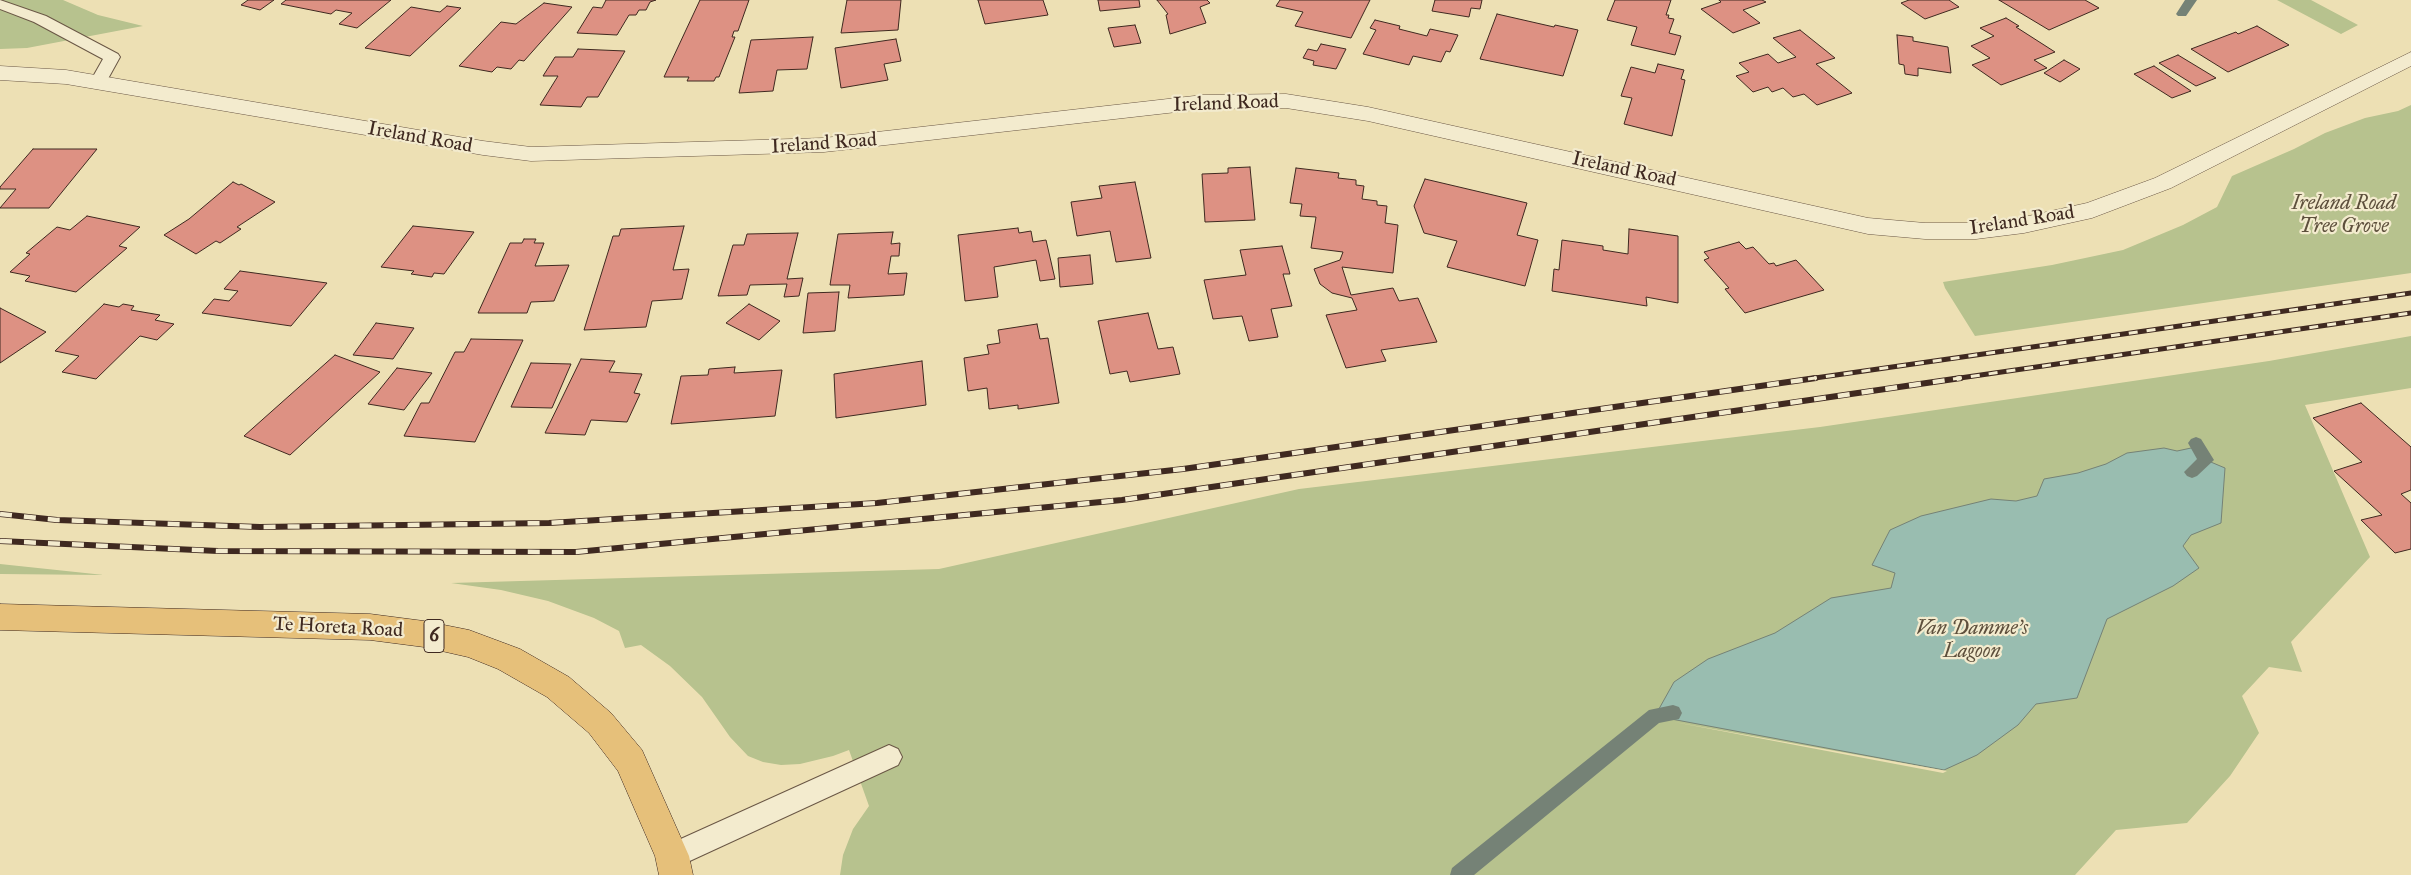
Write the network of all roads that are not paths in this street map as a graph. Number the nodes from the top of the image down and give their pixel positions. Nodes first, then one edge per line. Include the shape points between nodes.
1 (0, 4) edge
2 (2411, 58) edge
3 (0, 73) edge
4 (98, 82) junction
5 (0, 617) edge
6 (889, 757) dead end
7 (674, 866) edge

1 - 4 lane via 40,19 112,57
2 - 4 street, Ireland Road via 2163,183 2092,210 2024,225 1976,231 1868,226 1387,118 1286,101 1167,106 824,145 531,154
3 - 4 street, Ireland Road
5 - 7 main road, Te Horeta Road / 6 via 370,627 424,634 477,647 509,659 558,687 600,723 630,761
6 - 7 lane

